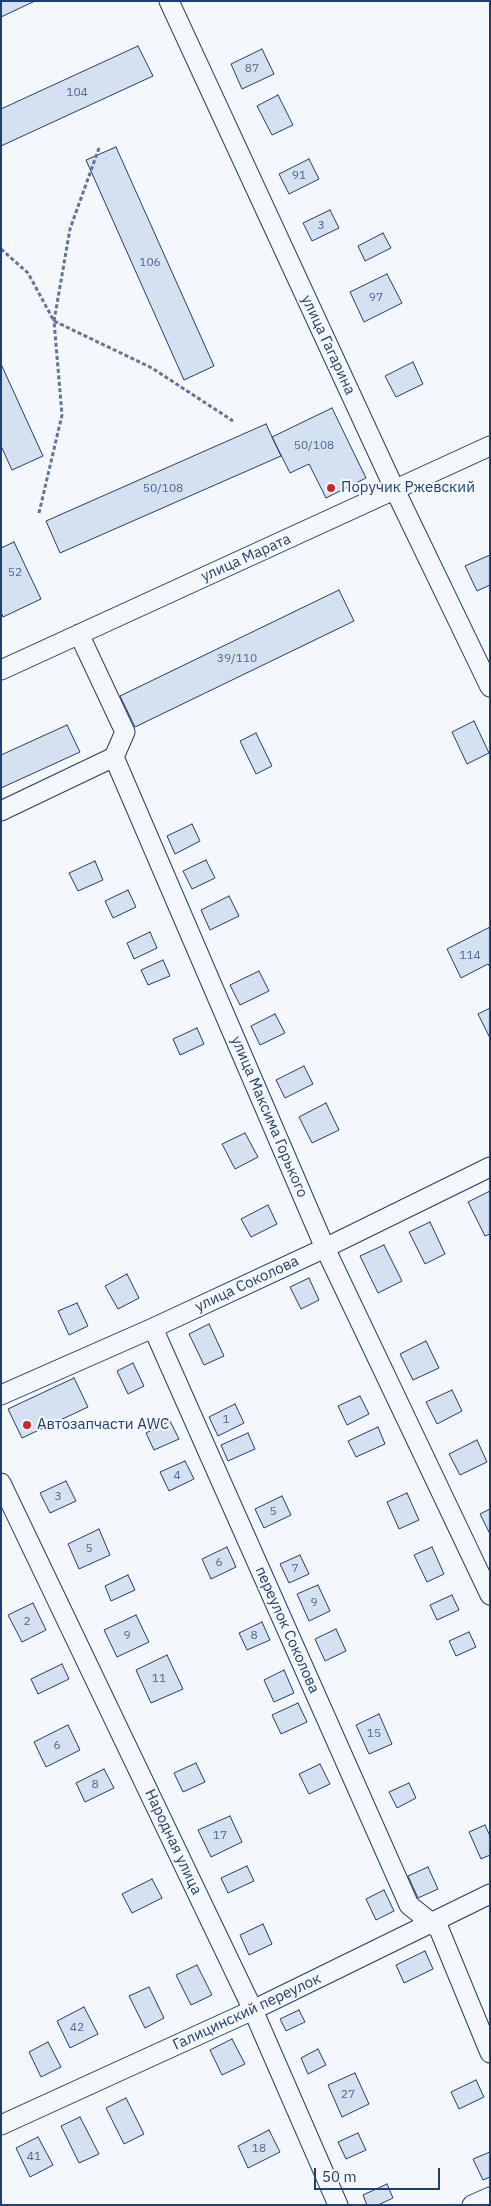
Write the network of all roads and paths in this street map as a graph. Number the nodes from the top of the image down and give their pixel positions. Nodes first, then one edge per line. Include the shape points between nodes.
1 (169, 1) edge
2 (99, 148) dead end
3 (1, 249) edge
4 (54, 321) junction
5 (233, 421) dead end
6 (490, 446) edge
7 (395, 490) junction
8 (39, 513) dead end
9 (79, 634) junction
10 (1, 670) edge
11 (490, 687) edge
12 (114, 757) junction
13 (1, 811) edge
14 (490, 1167) edge
15 (325, 1248) junction
16 (152, 1328) junction
17 (1, 1395) edge
18 (1, 1483) edge
19 (490, 1595) edge
20 (490, 1894) edge
21 (433, 1923) junction
22 (252, 2010) junction
23 (490, 2053) edge
24 (1, 2125) edge
25 (490, 2197) edge
26 (338, 2205) edge
27 (472, 2205) edge

1 - 7 street, улица Гагарина
2 - 4 path via 70,229
3 - 4 path via 28,273
4 - 5 path via 152,368
4 - 8 path via 62,415
6 - 7 street, улица Марата
7 - 9 street, улица Марата
7 - 11 street, улица Гагарина
9 - 10 street, улица Марата
9 - 12 street via 125,732
12 - 13 street
12 - 15 street, улица Максима Горького
14 - 15 street, улица Соколова
15 - 16 street, улица Соколова
15 - 19 street, улица Максима Горького
16 - 17 street, улица Соколова
16 - 21 street, переулок Соколова via 410,1905
18 - 22 street, Народная улица
20 - 21 street, Галицинский переулок
21 - 22 street, Галицинский переулок
21 - 23 street via 439,1929
22 - 24 street, Галицинский переулок
22 - 26 street, Народная улица
25 - 27 street

